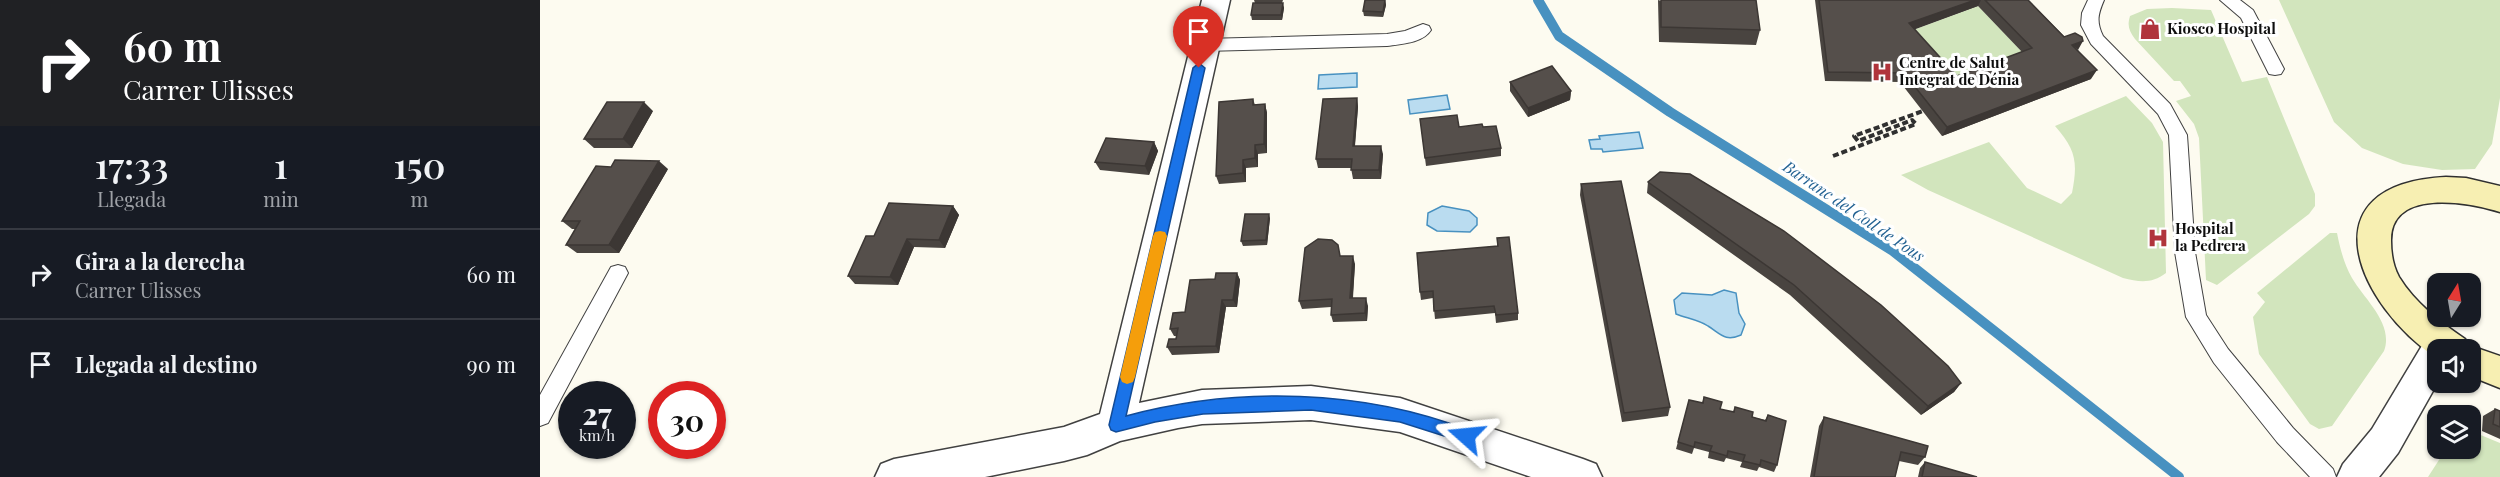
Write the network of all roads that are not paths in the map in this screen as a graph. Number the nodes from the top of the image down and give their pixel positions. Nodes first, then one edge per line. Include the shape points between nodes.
1 (1216, 0) edge
2 (2096, 0) edge
3 (2228, 0) edge
4 (1423, 30) dead end
5 (1204, 45) junction
6 (2274, 69) dead end
7 (2500, 199) edge
8 (618, 273) dead end
9 (2435, 339) edge
10 (2481, 364) edge
11 (2500, 372) edge
12 (2427, 380) edge
13 (540, 416) edge
14 (1116, 425) junction
15 (894, 477) edge
16 (1583, 477) edge
17 (2325, 477) edge
18 (2356, 477) edge

1 - 5 street
2 - 17 lane via 2089,25 2097,40 2163,109 2178,135 2189,289 2196,317 2221,356
3 - 6 lane via 2247,14
4 - 5 lane via 1387,40
5 - 14 street
7 - 9 street via 2459,189 2429,189 2403,196 2384,211 2374,232 2375,258 2387,286 2409,316
8 - 13 lane
10 - 11 street
12 - 18 street
14 - 15 street via 1064,444
14 - 16 street via 1203,407 1311,403 1400,415

